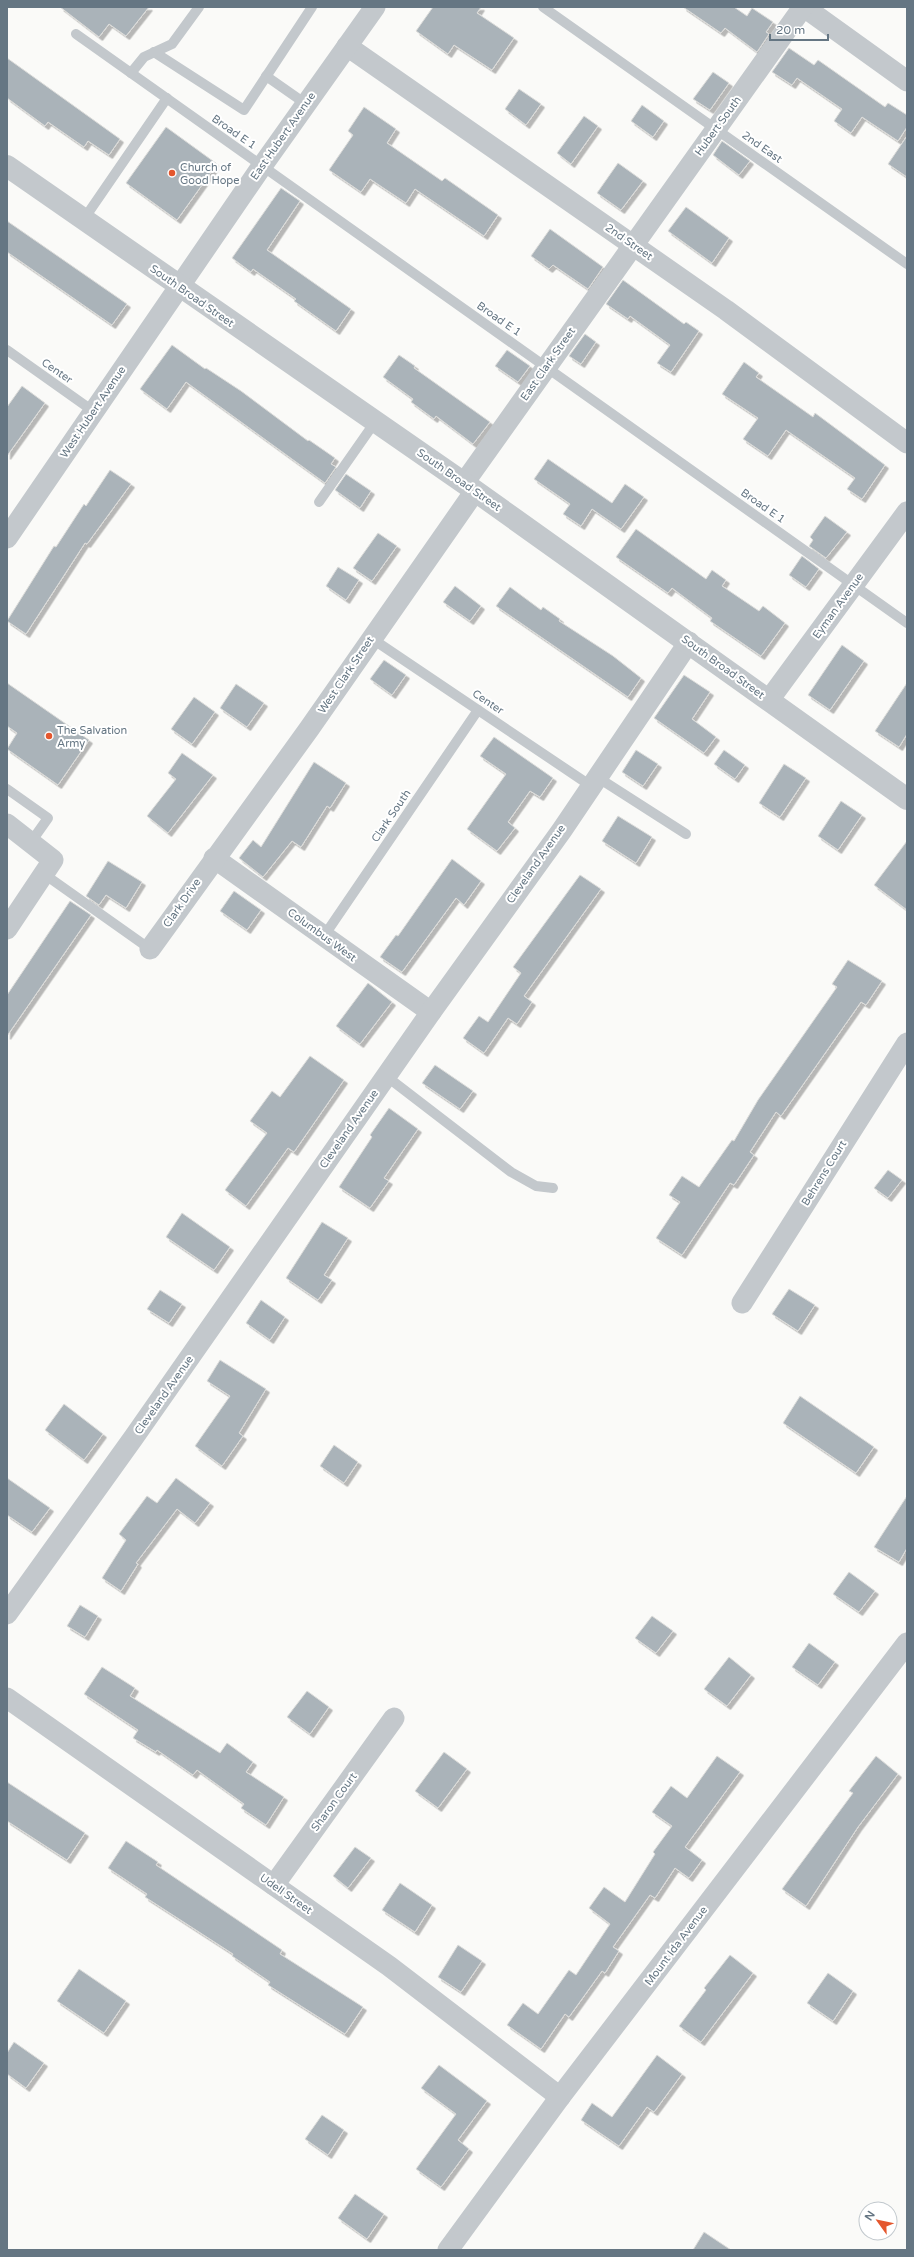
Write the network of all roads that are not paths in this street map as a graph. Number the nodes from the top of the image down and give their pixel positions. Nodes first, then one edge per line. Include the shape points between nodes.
1 (199, 7) edge
2 (312, 7) edge
3 (375, 7) edge
4 (543, 7) edge
5 (803, 7) edge
6 (76, 34) dead end
7 (347, 46) junction
8 (154, 52) junction
9 (131, 73) junction
10 (266, 76) junction
11 (907, 81) edge
12 (167, 98) junction
13 (306, 104) junction
14 (716, 129) junction
15 (7, 166) edge
16 (262, 166) junction
17 (84, 219) junction
18 (633, 246) junction
19 (907, 264) edge
20 (179, 287) junction
21 (7, 350) edge
22 (546, 367) junction
23 (93, 411) junction
24 (375, 422) junction
25 (907, 443) edge
26 (469, 487) junction
27 (319, 502) dead end
28 (907, 512) edge
29 (7, 538) edge
30 (854, 585) junction
31 (907, 623) edge
32 (371, 638) junction
33 (689, 642) junction
34 (769, 700) junction
35 (478, 710) junction
36 (594, 782) junction
37 (7, 789) edge
38 (907, 799) edge
39 (7, 824) edge
40 (686, 834) dead end
41 (31, 842) junction
42 (214, 858) junction
43 (49, 867) junction
44 (7, 929) edge
45 (324, 936) junction
46 (150, 949) joint
47 (431, 1012) junction
48 (907, 1043) edge
49 (386, 1076) junction
50 (553, 1188) dead end
51 (742, 1303) dead end
52 (7, 1614) edge
53 (907, 1643) edge
54 (7, 1698) edge
55 (394, 1718) dead end
56 (274, 1885) junction
57 (560, 2097) junction
58 (448, 2250) edge

1 - 8 lane via 172,44
2 - 10 lane
3 - 7 street, East Hubert Avenue
4 - 14 lane, 2nd East
5 - 11 street
5 - 14 street, Hubert South
6 - 9 lane, Broad E 1
7 - 13 street, East Hubert Avenue
7 - 18 street, 2nd Street
8 - 9 lane via 144,57
8 - 10 lane via 244,110
9 - 12 lane, Broad E 1
10 - 13 lane
12 - 16 lane, Broad E 1
12 - 17 lane
13 - 16 street, East Hubert Avenue
14 - 18 street, Hubert South
14 - 19 lane, 2nd East
15 - 17 street, South Broad Street
16 - 20 street, East Hubert Avenue
16 - 22 lane, Broad E 1
17 - 20 street, South Broad Street
18 - 22 street, East Clark Street
18 - 25 street, 2nd Street via 726,310
20 - 23 street, West Hubert Avenue
20 - 24 street, South Broad Street
21 - 23 lane, Center
22 - 26 street, East Clark Street
22 - 30 lane, Broad E 1
23 - 29 street, West Hubert Avenue
24 - 26 street, South Broad Street
24 - 27 lane
26 - 32 street, West Clark Street
26 - 33 street, South Broad Street
28 - 30 street, Eyman Avenue
30 - 31 lane, Broad E 1
30 - 34 street, Eyman Avenue
32 - 35 lane, Center
32 - 42 street, West Clark Street
33 - 34 street, South Broad Street
33 - 36 street, Cleveland Avenue
34 - 38 street, South Broad Street
35 - 36 lane, Center
35 - 45 lane, Clark South
36 - 40 lane, Center
36 - 47 street, Cleveland Avenue
37 - 41 lane via 48,818
39 - 41 street
41 - 43 street
42 - 45 street, Columbus West
42 - 46 street, Clark Drive
43 - 44 street
43 - 46 lane
45 - 47 street, Columbus West
47 - 49 street, Cleveland Avenue
48 - 51 street, Behrens Court
49 - 50 lane via 511,1172 536,1186
49 - 52 street, Cleveland Avenue
53 - 57 street, Mount Ida Avenue
54 - 56 street, Udell Street
55 - 56 street, Sharon Court
56 - 57 street, Udell Street via 389,1966
57 - 58 street, Mount Ida Avenue

